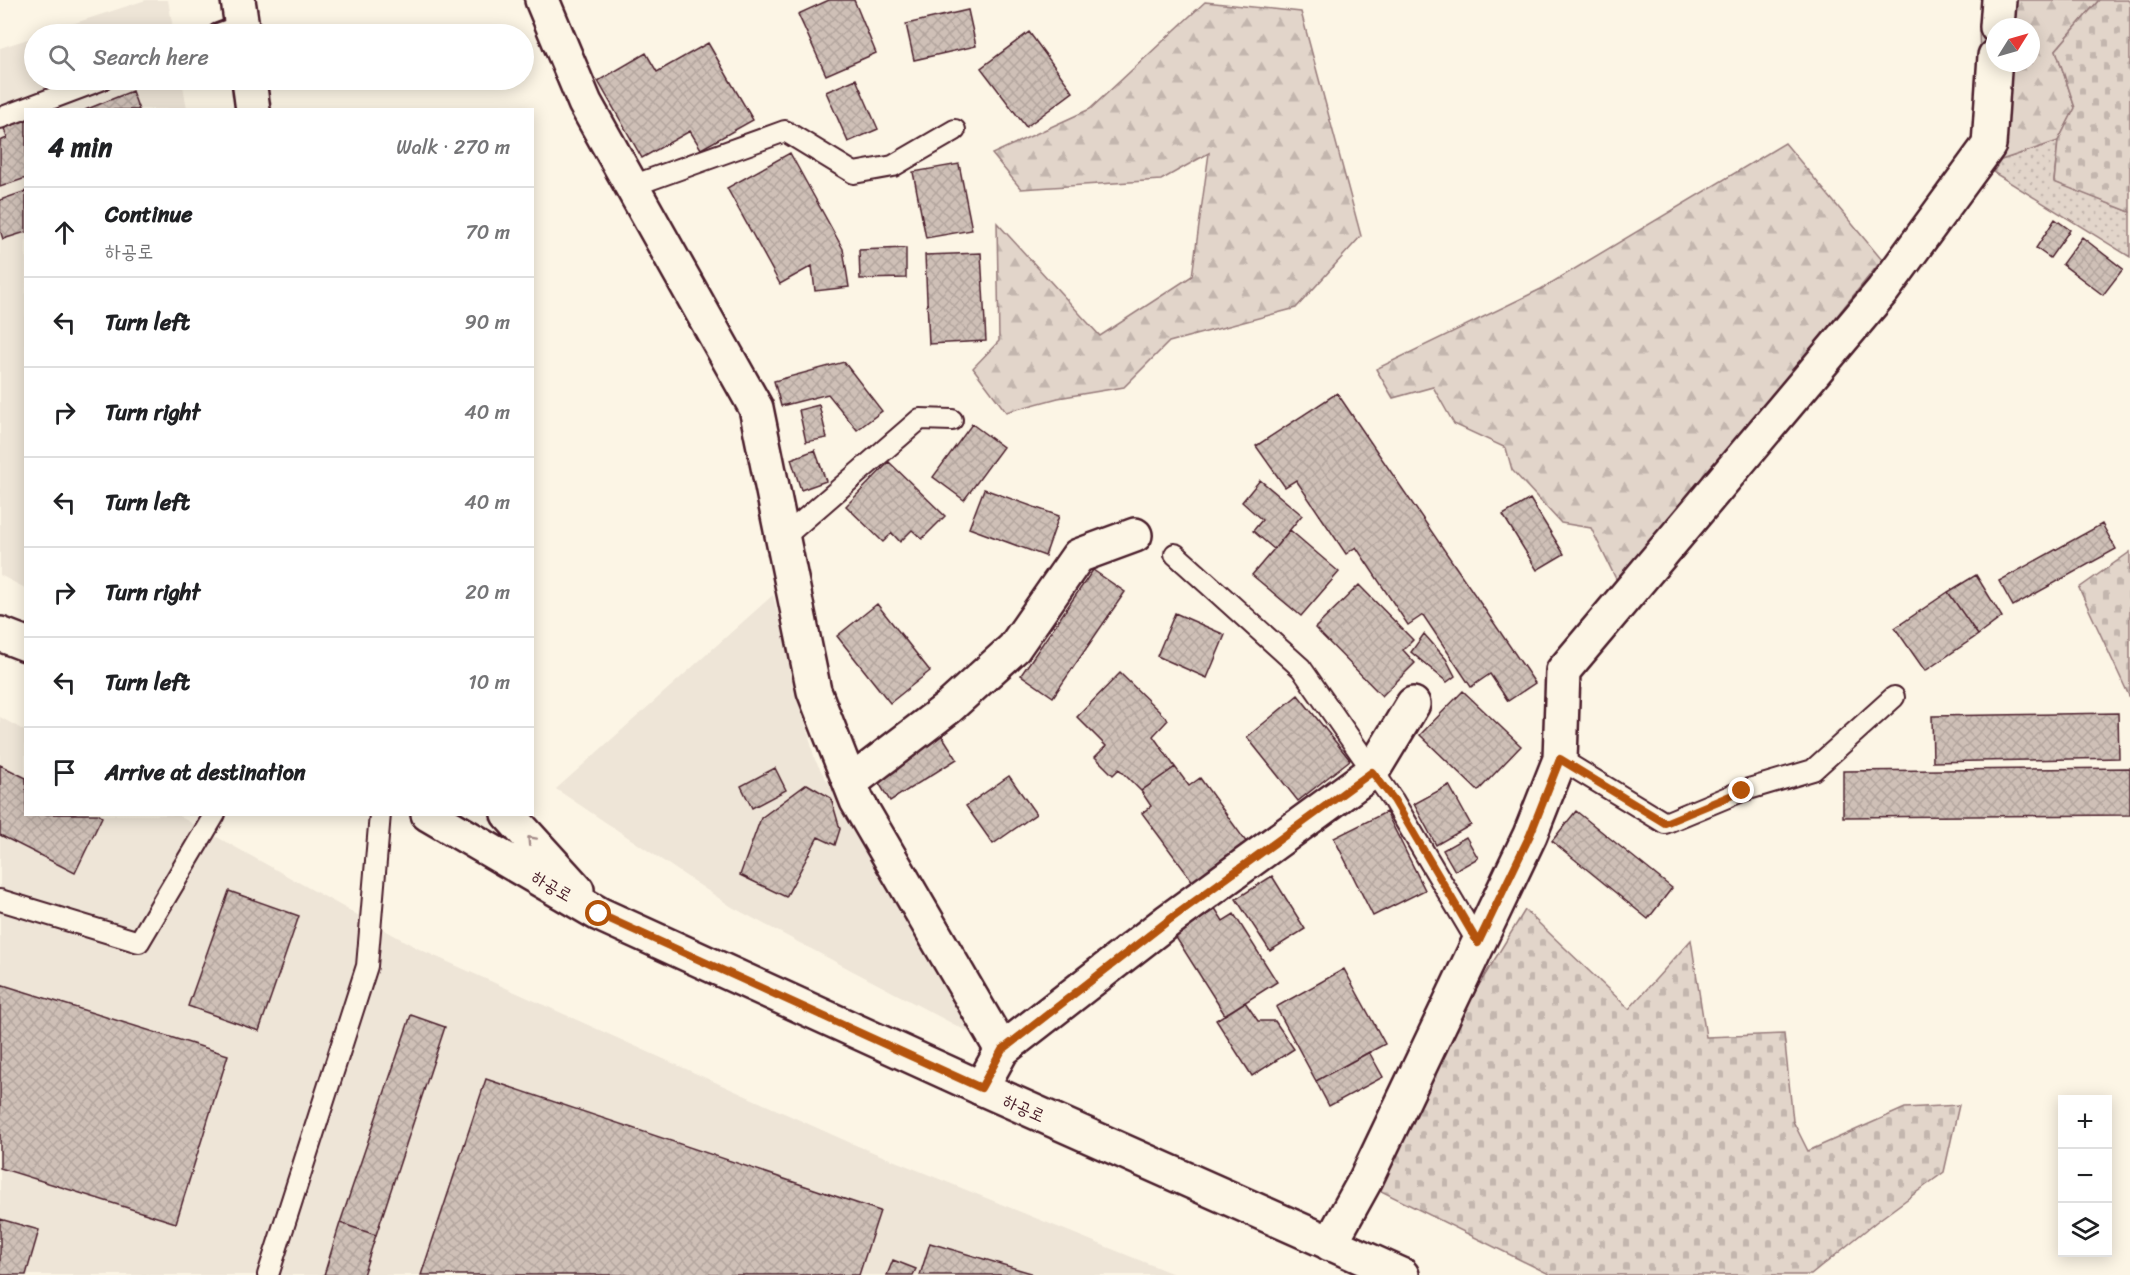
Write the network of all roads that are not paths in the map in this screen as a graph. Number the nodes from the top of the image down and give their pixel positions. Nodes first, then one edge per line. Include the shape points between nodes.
1 (542, 0) edge
2 (1999, 0) edge
3 (1998, 18) edge
4 (1994, 72) edge
5 (74, 90) edge
6 (250, 90) edge
7 (27, 108) edge
8 (253, 108) edge
9 (24, 109) edge
10 (0, 118) edge
11 (955, 130) dead end
12 (632, 186) junction
13 (952, 420) dead end
14 (1135, 535) dead end
15 (783, 538) junction
16 (1175, 554) dead end
17 (0, 634) edge
18 (24, 643) edge
19 (1894, 698) dead end
20 (1413, 704) dead end
21 (1560, 759) junction
22 (1372, 772) junction
23 (850, 783) junction
24 (214, 816) edge
25 (380, 816) edge
26 (431, 816) edge
27 (510, 816) edge
28 (0, 900) edge
29 (599, 914) junction
30 (1478, 943) junction
31 (1002, 1050) junction
32 (981, 1088) junction
33 (1330, 1244) junction
34 (268, 1275) edge
35 (1402, 1275) edge

1 - 12 street via 585,103
2 - 3 street
4 - 21 street via 1989,145 1883,290 1563,671
5 - 7 lane
6 - 8 street
9 - 10 lane
11 - 12 lane via 893,166 854,173 785,131
12 - 15 street via 756,408
13 - 15 lane via 920,419
14 - 23 street via 1078,556 1014,648 948,708
15 - 23 street via 814,691
16 - 22 lane via 1301,668
17 - 18 street
19 - 21 lane via 1814,770 1742,791 1665,823
20 - 22 street
21 - 30 street via 1530,835
22 - 30 lane via 1394,800
22 - 31 street via 1169,920
23 - 31 street
24 - 28 lane via 139,942
25 - 34 lane via 367,966
26 - 29 street, 하공로
29 -> 27 street
29 - 32 street, 하공로
30 - 33 street via 1366,1179
31 - 32 street
32 - 33 street, 하공로
33 - 35 street, 하공로

